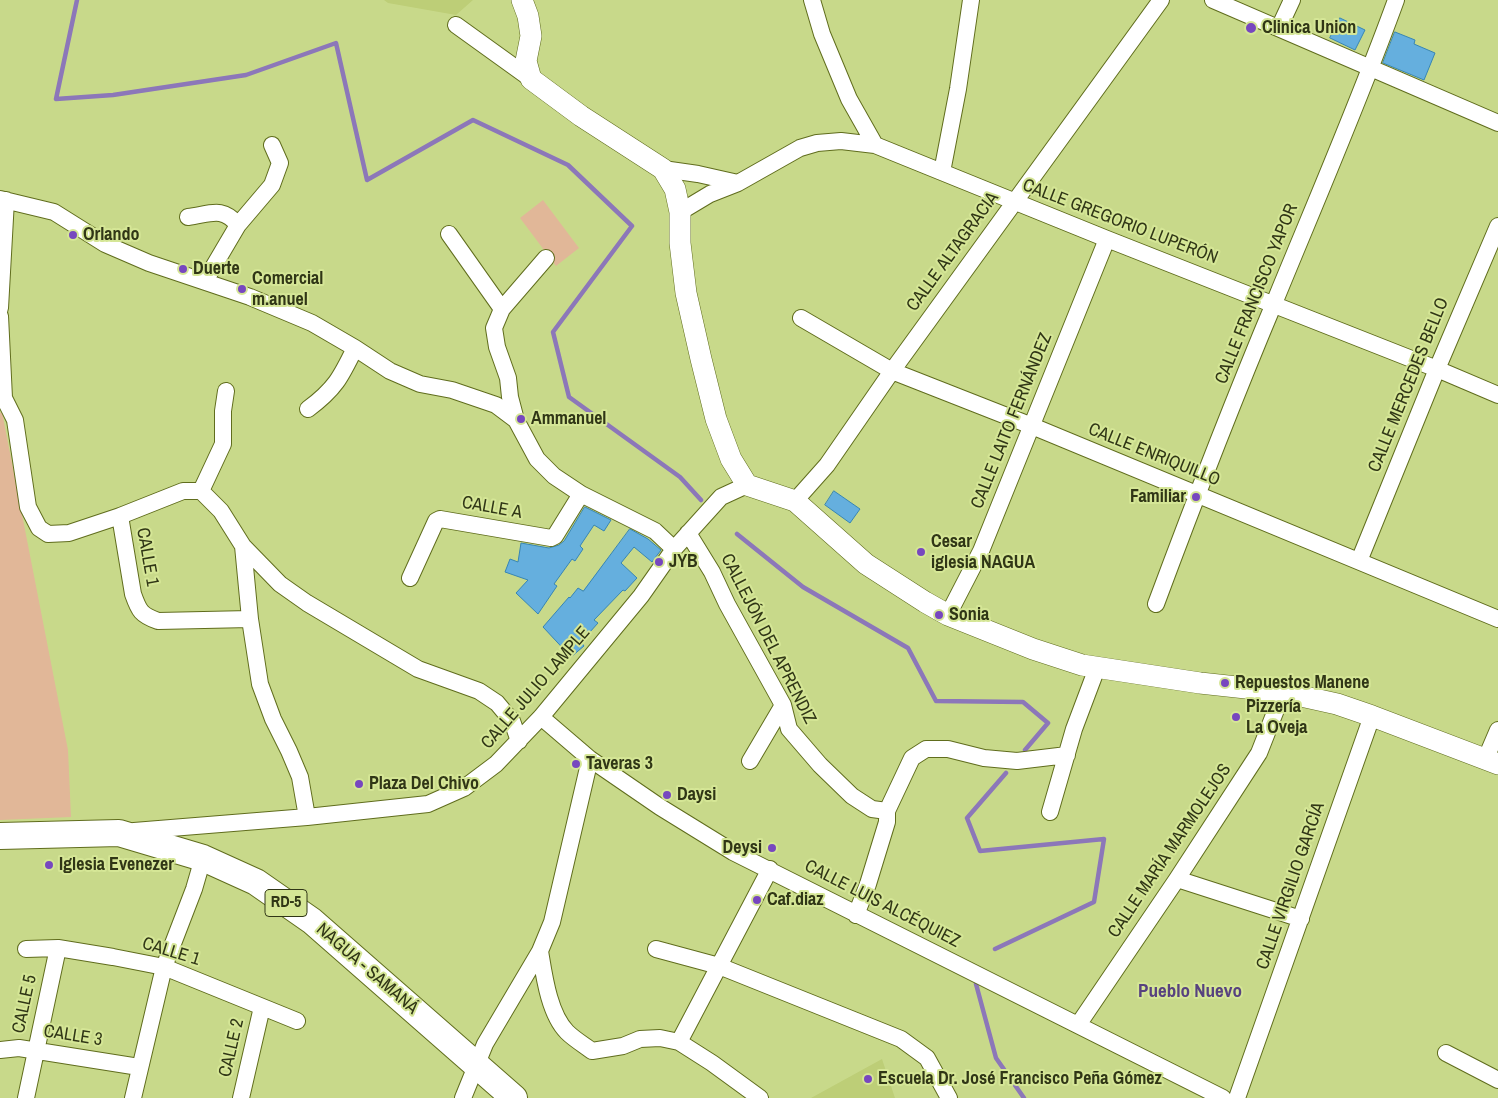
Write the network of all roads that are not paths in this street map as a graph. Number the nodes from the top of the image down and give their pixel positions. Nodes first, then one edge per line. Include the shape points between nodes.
1 (522, 0) edge
2 (812, 0) edge
3 (971, 0) edge
4 (1161, 0) edge
5 (1213, 0) edge
6 (1292, 0) edge
7 (1396, 0) edge
8 (456, 26) dead end
9 (1279, 28) junction
10 (1372, 67) junction
11 (531, 79) junction
12 (1498, 123) edge
13 (272, 145) dead end
14 (875, 145) junction
15 (663, 170) junction
16 (942, 172) junction
17 (738, 183) junction
18 (3, 199) edge
19 (1014, 202) junction
20 (680, 212) junction
21 (188, 217) dead end
22 (238, 225) junction
23 (1498, 226) edge
24 (449, 234) dead end
25 (1107, 239) junction
26 (546, 258) dead end
27 (205, 281) junction
28 (1274, 303) junction
29 (0, 308) edge
30 (502, 309) junction
31 (0, 316) edge
32 (801, 318) dead end
33 (355, 348) junction
34 (1437, 369) junction
35 (892, 371) junction
36 (226, 391) dead end
37 (1498, 395) edge
38 (2, 399) edge
39 (308, 410) dead end
40 (516, 420) junction
41 (1032, 426) junction
42 (746, 485) junction
43 (202, 491) junction
44 (581, 494) junction
45 (1197, 494) junction
46 (795, 502) junction
47 (120, 516) junction
48 (688, 533) junction
49 (243, 546) junction
50 (674, 549) junction
51 (1360, 560) junction
52 (410, 578) dead end
53 (1156, 604) dead end
54 (948, 615) junction
55 (250, 619) junction
56 (1498, 619) edge
57 (1097, 668) junction
58 (1283, 692) junction
59 (783, 705) junction
60 (1372, 716) junction
61 (541, 717) junction
62 (1498, 730) edge
63 (519, 741) junction
64 (1067, 755) junction
65 (590, 760) junction
66 (750, 761) dead end
67 (1492, 761) edge
68 (887, 811) junction
69 (1050, 812) dead end
70 (306, 817) junction
71 (119, 832) junction
72 (0, 836) edge
73 (203, 858) junction
74 (770, 869) junction
75 (1177, 879) junction
76 (856, 915) junction
77 (1301, 919) junction
78 (58, 948) junction
79 (26, 949) dead end
80 (656, 949) dead end
81 (540, 951) junction
82 (719, 966) junction
83 (164, 967) junction
84 (262, 1007) junction
85 (297, 1021) dead end
86 (1078, 1025) junction
87 (679, 1042) junction
88 (0, 1050) edge
89 (36, 1051) junction
90 (1446, 1053) dead end
91 (476, 1064) junction
92 (140, 1067) junction
93 (1498, 1080) edge
94 (26, 1098) edge
95 (133, 1098) edge
96 (241, 1098) edge
97 (463, 1098) edge
98 (514, 1098) edge
99 (760, 1098) edge
100 (949, 1098) edge
101 (1223, 1098) edge
102 (1237, 1098) edge

1 - 11 street via 531,36 526,62
2 - 14 street via 822,34 850,99
3 - 16 street
4 - 19 street, CALLE ALTAGRACIA
5 - 9 street
6 - 9 street
7 - 10 street, CALLE FRANCISCO YAPOR
8 - 11 street
9 - 10 street
10 - 12 street
10 - 28 street, CALLE FRANCISCO YAPOR
11 - 15 street via 580,116
13 - 22 street via 280,163 272,185
14 - 16 street, CALLE GREGORIO LUPERÓN
14 - 17 street, CALLE GREGORIO LUPERÓN via 841,141 817,143 800,148
15 - 17 street
15 - 20 street via 675,189
16 - 19 street, CALLE GREGORIO LUPERÓN
17 - 20 street, CALLE GREGORIO LUPERÓN via 710,194
18 - 27 street via 54,212 105,244 149,263
18 - 29 street
19 - 25 street, CALLE GREGORIO LUPERÓN
19 - 35 street, CALLE ALTAGRACIA
20 - 42 street via 686,293 701,359 716,419 731,459
21 - 22 street via 223,212
22 - 27 street
23 - 34 street, CALLE MERCEDES BELLO
24 - 30 street
25 - 28 street, CALLE GREGORIO LUPERÓN
25 - 41 street, CALLE LAITO FERNÁNDEZ
26 - 30 street
27 - 33 street via 312,323
28 - 34 street, CALLE GREGORIO LUPERÓN
28 - 45 street, CALLE FRANCISCO YAPOR
30 - 40 street via 494,328 496,347 508,378
31 - 38 street
32 - 35 street, CALLE ENRIQUILLO
33 - 39 street via 340,378
33 - 40 street via 397,374 420,384 452,390 496,405
34 - 37 street, CALLE GREGORIO LUPERÓN
34 - 51 street, CALLE MERCEDES BELLO
35 - 41 street, CALLE ENRIQUILLO
35 - 46 street, CALLE ALTAGRACIA via 827,465
36 - 43 street via 222,444
38 - 47 street via 15,420 28,506 39,528 48,534 70,533
40 - 44 street via 537,459 554,476
41 - 45 street, CALLE ENRIQUILLO
41 - 54 street, CALLE LAITO FERNÁNDEZ via 981,551
42 - 46 street
42 - 48 street, CALLE JULIO LAMPLE via 721,496
43 - 47 street via 183,491
43 - 49 street via 221,511
44 - 50 street via 655,531
44 - 52 street, CALLE A via 551,538 440,519 436,521
45 - 51 street, CALLE ENRIQUILLO
45 - 53 street, CALLE FRANCISCO YAPOR
46 - 54 street via 866,564
47 - 55 street, CALLE 1 via 133,594 144,616 158,621
48 - 50 street, CALLE JULIO LAMPLE
48 - 59 street, CALLEJÓN DEL APRENDIZ
49 - 55 street
49 - 63 street via 280,584 307,604 418,669 479,691 497,702 512,720
50 - 61 street, CALLE JULIO LAMPLE via 640,596
51 - 56 street, CALLE ENRIQUILLO
54 - 57 street via 1033,650
55 - 70 street via 260,684 300,777
57 - 58 street
57 - 64 street
58 - 60 street
58 - 75 street, CALLE MARÍA MARMOLEJOS via 1259,753
59 - 66 street
59 - 68 street, CALLEJÓN DEL APRENDIZ via 789,729 820,765 852,796 872,809
60 - 67 street
60 - 77 street, CALLE VIRGILIO GARCÍA
61 - 63 street, CALLE JULIO LAMPLE
61 - 65 street, CALLE LUIS ALCÉQUIEZ
62 - 67 street
63 - 70 street, CALLE JULIO LAMPLE via 496,764 464,788 428,804
64 - 68 street via 1017,762 948,749 926,749 912,758
64 - 69 street
65 - 74 street, CALLE LUIS ALCÉQUIEZ via 733,852
65 - 81 street via 552,922
68 - 76 street via 887,822
70 - 71 street, CALLE JULIO LAMPLE
71 - 72 main road, NAGUA - SAMANÁ / RD-5
71 - 73 main road, NAGUA - SAMANÁ / RD-5
73 - 83 street
73 - 91 main road, NAGUA - SAMANÁ / RD-5 via 256,882 312,921
74 - 76 street, CALLE LUIS ALCÉQUIEZ
74 - 82 street
75 - 77 street
75 - 86 street, CALLE MARÍA MARMOLEJOS
76 - 86 street, CALLE LUIS ALCÉQUIEZ
77 - 102 street, CALLE VIRGILIO GARCÍA
78 - 79 street, CALLE 1
78 - 83 street, CALLE 1
78 - 89 street, CALLE 5
80 - 82 street
81 - 87 street via 546,983 561,1025 592,1051 623,1046 640,1039 660,1038
81 - 91 street
82 - 87 street
82 - 100 street via 901,1039 927,1058
83 - 84 street, CALLE 1
83 - 92 street
84 - 85 street, CALLE 1
84 - 96 street, CALLE 2
86 - 101 street, CALLE LUIS ALCÉQUIEZ
87 - 99 street
88 - 89 street, CALLE 3 via 19,1048
89 - 92 street, CALLE 3
89 - 94 street, CALLE 5
90 - 93 street
91 - 97 street
91 - 98 main road, NAGUA - SAMANÁ / RD-5
92 - 95 street

